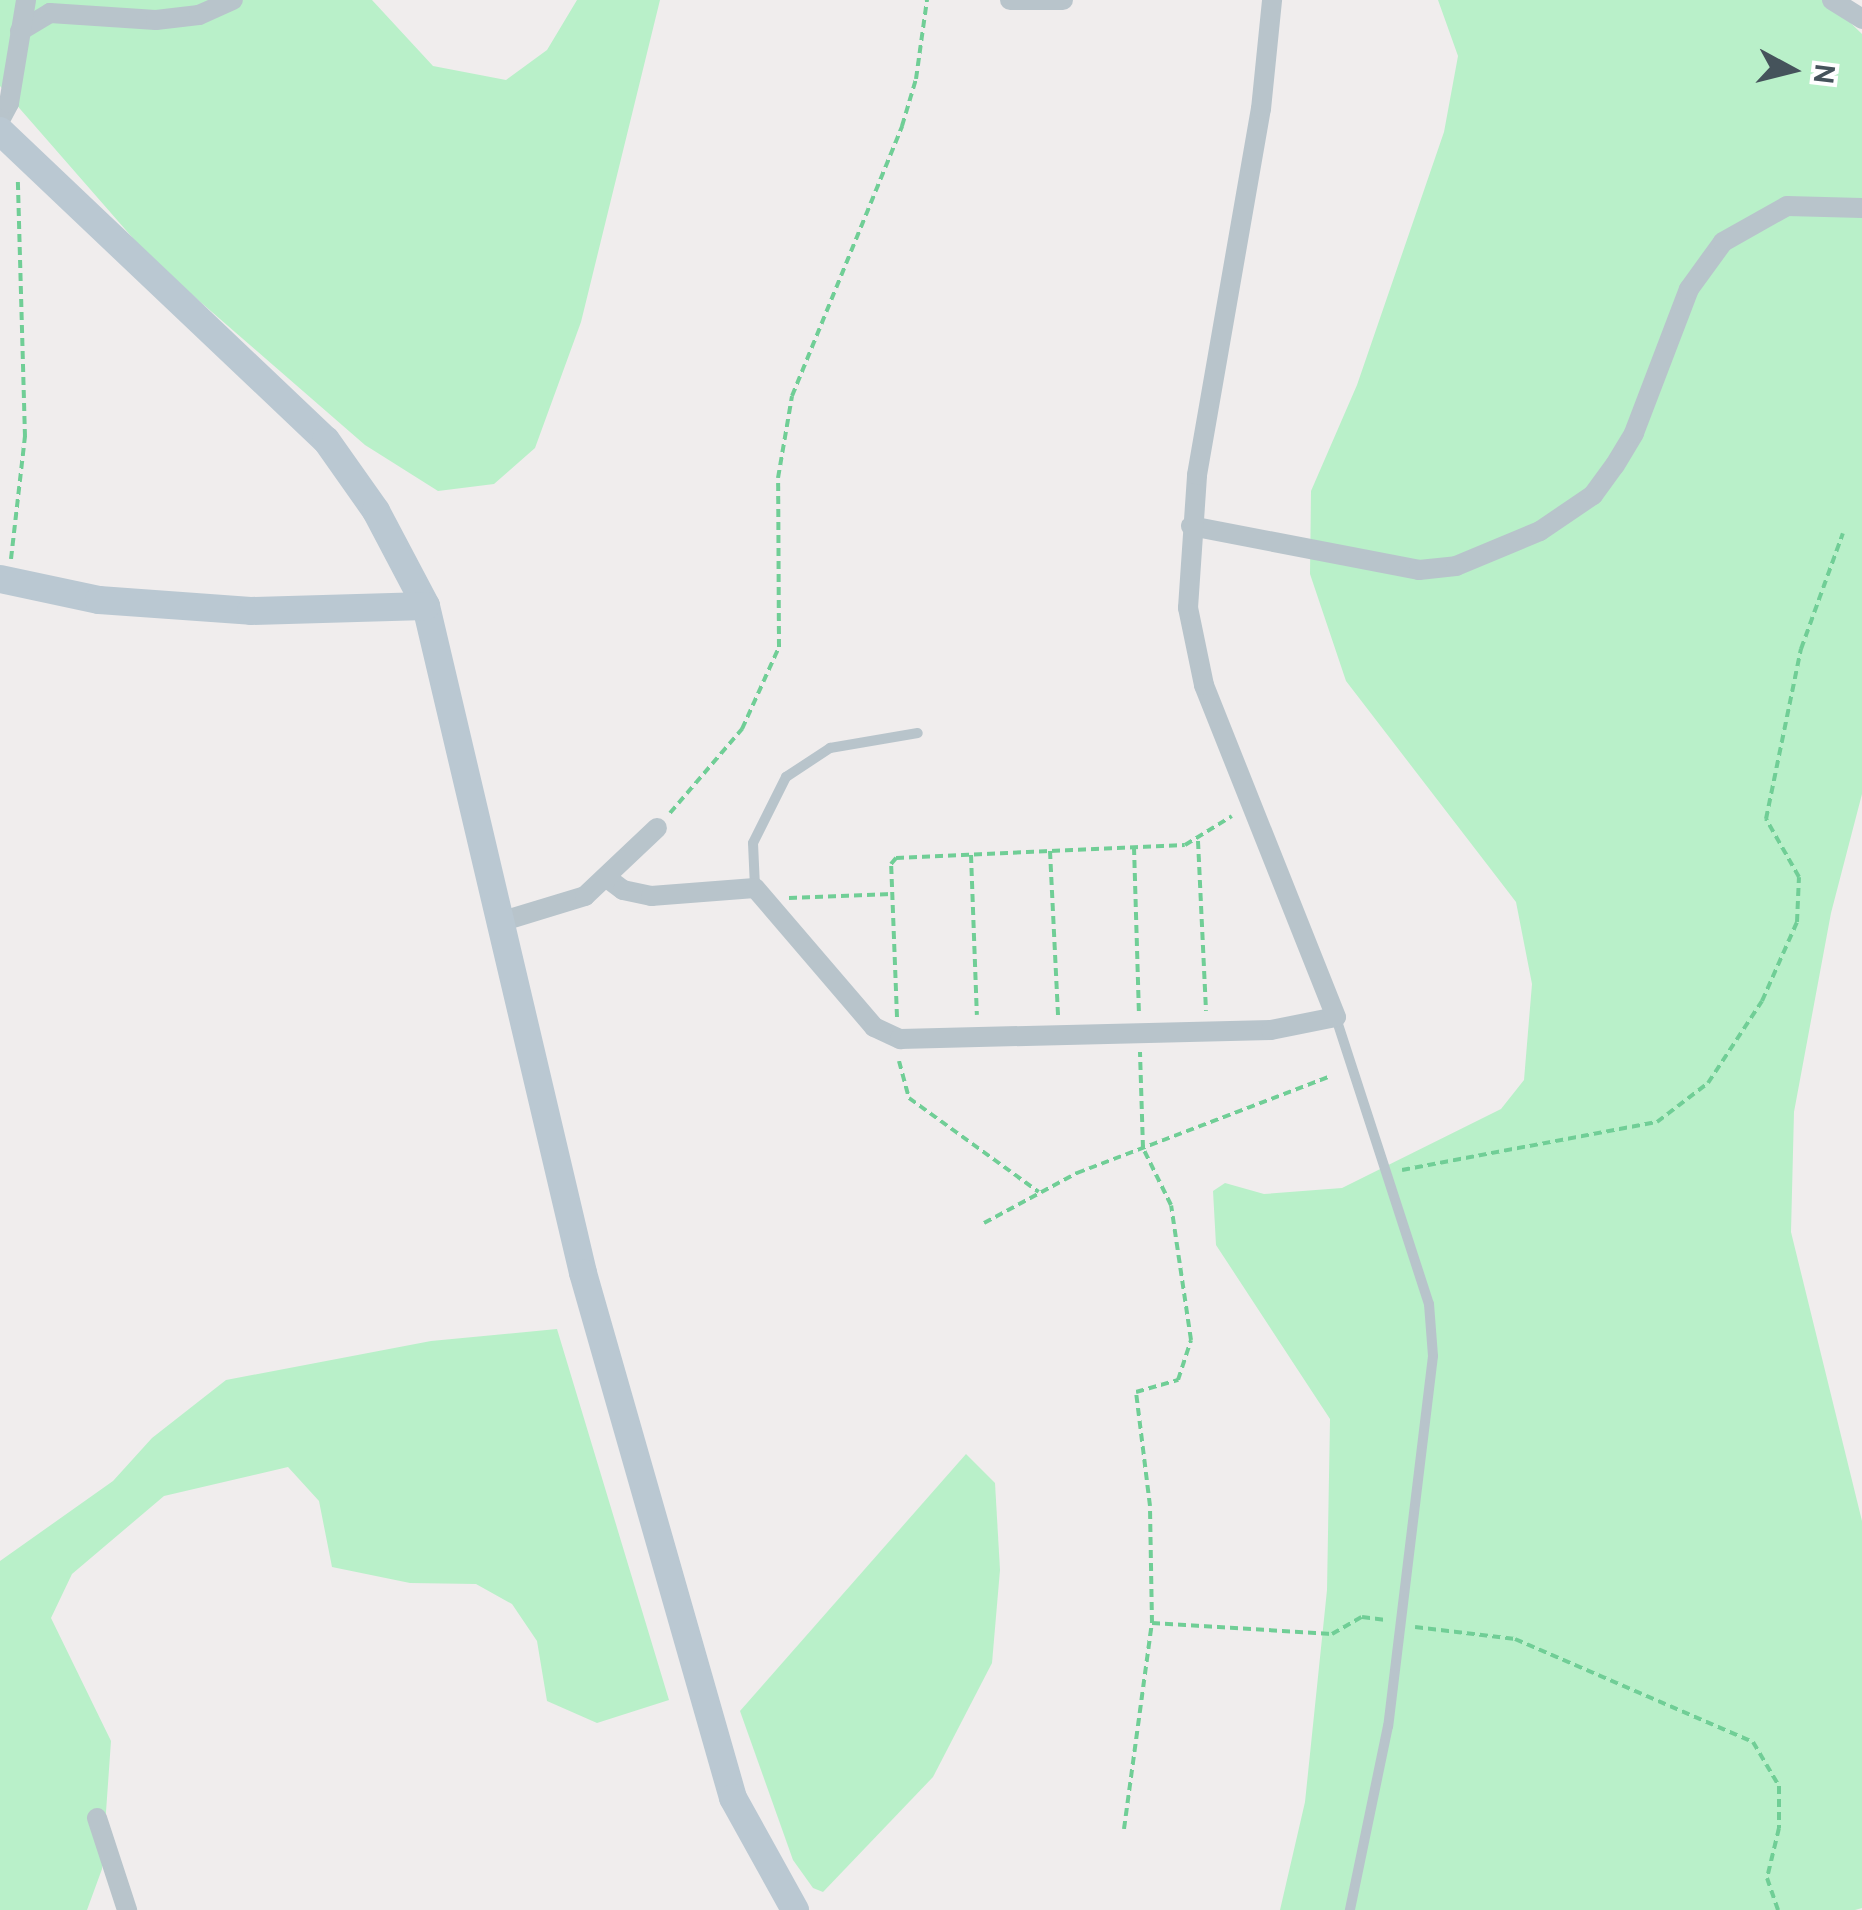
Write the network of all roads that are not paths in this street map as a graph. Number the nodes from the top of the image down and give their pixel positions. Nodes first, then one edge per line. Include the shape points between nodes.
1 (26, 0) edge
2 (233, 0) edge
3 (1010, 0) edge
4 (1064, 0) edge
5 (1272, 0) edge
6 (1832, 0) edge
7 (1862, 19) edge
8 (20, 31) junction
9 (0, 120) edge
10 (0, 131) edge
11 (1862, 208) edge
12 (1191, 526) junction
13 (1, 581) edge
14 (426, 606) junction
15 (918, 733) dead end
16 (657, 828) road end
17 (608, 878) junction
18 (759, 894) junction
19 (500, 922) junction
20 (1336, 1017) junction
21 (96, 1818) dead end
22 (127, 1910) edge
23 (795, 1910) edge
24 (1350, 1910) edge

1 - 8 street
2 - 8 street via 199,14 156,20 50,13
3 - 4 street
5 - 12 street via 1261,109
6 - 7 street
8 - 9 street via 9,103
10 - 14 street via 326,440 376,510
11 - 12 street via 1787,206 1723,242 1688,289 1634,433 1615,465 1593,495 1540,531 1456,566 1419,570
12 - 20 street via 1186,564 1193,653
13 - 14 street via 99,600 251,611
14 - 19 street
15 - 18 lane via 830,748 786,777 753,843
16 - 17 street
17 - 18 street via 623,890 650,896
17 - 19 street via 574,901
18 - 20 street via 874,1027 898,1038 1299,1028
19 - 23 street via 583,1273 733,1798
20 - 24 lane via 1429,1304 1433,1356 1388,1726
21 - 22 street

